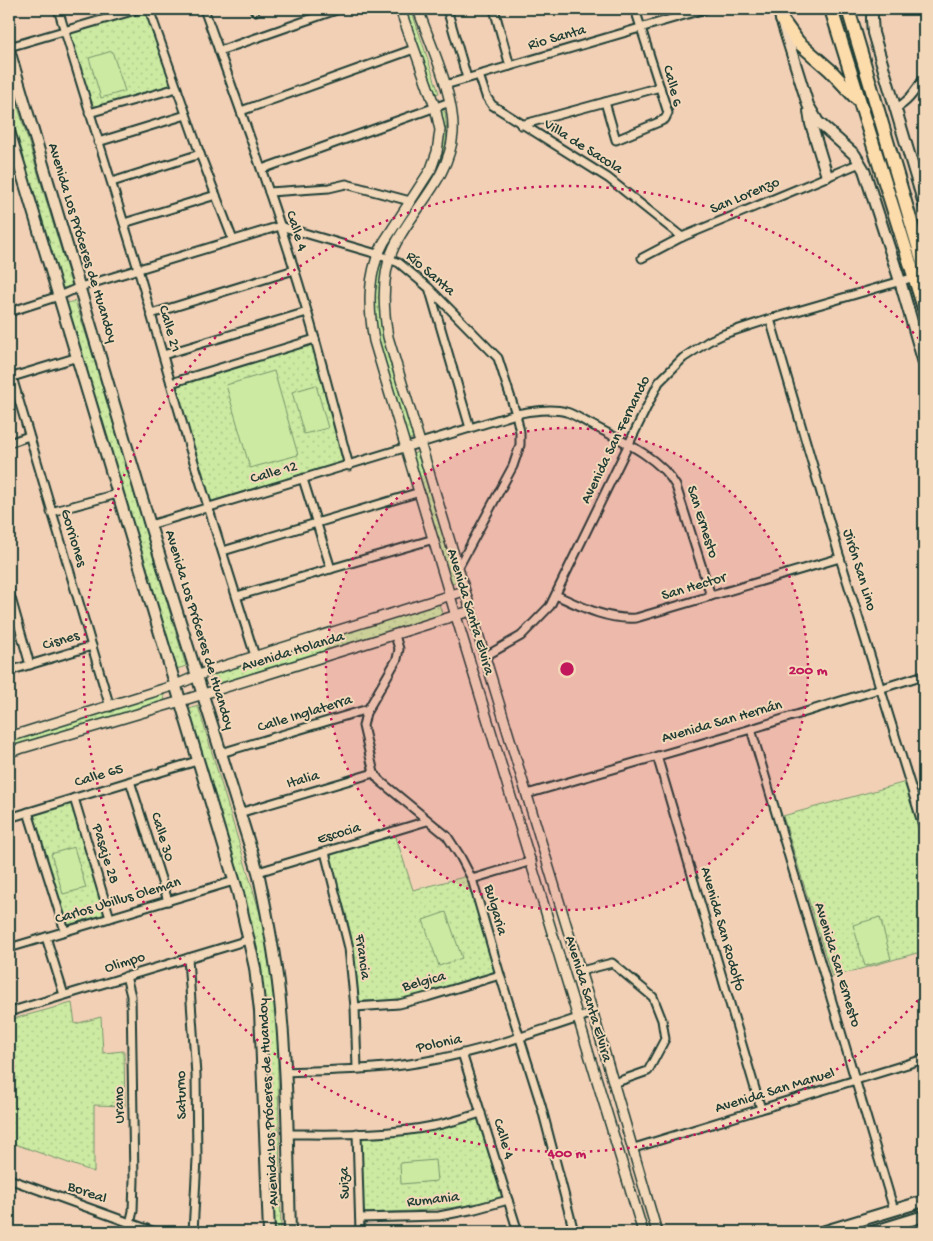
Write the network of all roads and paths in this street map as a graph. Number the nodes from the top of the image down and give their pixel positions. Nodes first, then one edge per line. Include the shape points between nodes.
1 (58, 9) edge
2 (140, 9) edge
3 (149, 9) edge
4 (204, 9) edge
5 (339, 9) edge
6 (400, 9) edge
7 (418, 9) edge
8 (447, 9) edge
9 (494, 9) edge
10 (635, 9) edge
11 (706, 9) edge
12 (831, 9) edge
13 (848, 9) edge
14 (872, 9) edge
15 (780, 14) edge
16 (641, 29) junction
17 (64, 31) junction
18 (9, 48) edge
19 (414, 49) junction
20 (219, 51) junction
21 (510, 66) junction
22 (479, 75) junction
23 (467, 78) junction
24 (924, 78) edge
25 (445, 85) junction
26 (660, 87) junction
27 (177, 88) junction
28 (859, 101) junction
29 (450, 102) junction
30 (605, 102) junction
31 (808, 105) junction
32 (435, 107) junction
33 (896, 108) junction
34 (241, 111) junction
35 (90, 113) junction
36 (186, 115) junction
37 (521, 125) junction
38 (9, 131) edge
39 (98, 142) junction
40 (200, 154) junction
41 (860, 163) junction
42 (262, 169) junction
43 (827, 176) junction
44 (112, 182) junction
45 (269, 192) junction
46 (216, 195) junction
47 (410, 201) junction
48 (924, 204) edge
49 (124, 224) junction
50 (280, 226) junction
51 (682, 237) junction
52 (233, 240) junction
53 (378, 254) junction
54 (390, 258) junction
55 (642, 258) dead end
56 (924, 266) edge
57 (138, 269) junction
58 (294, 270) junction
59 (915, 277) junction
60 (900, 281) junction
61 (80, 287) junction
62 (429, 288) junction
63 (59, 296) junction
64 (924, 308) edge
65 (9, 312) edge
66 (307, 312) junction
67 (151, 314) junction
68 (770, 319) junction
69 (314, 339) junction
70 (163, 355) junction
71 (78, 357) junction
72 (924, 363) edge
73 (10, 377) edge
74 (171, 383) junction
75 (516, 414) junction
76 (470, 428) junction
77 (29, 436) junction
78 (9, 443) edge
79 (421, 444) junction
80 (628, 444) junction
81 (406, 448) junction
82 (348, 466) junction
83 (303, 479) junction
84 (420, 492) junction
85 (117, 494) junction
86 (209, 507) junction
87 (51, 512) junction
88 (316, 523) junction
89 (150, 525) junction
90 (434, 539) junction
91 (223, 551) junction
92 (840, 558) junction
93 (458, 568) junction
94 (331, 569) junction
95 (9, 591) edge
96 (464, 591) junction
97 (450, 595) junction
98 (556, 595) junction
99 (237, 596) junction
100 (711, 596) junction
101 (470, 611) junction
102 (456, 616) junction
103 (396, 635) junction
104 (92, 646) junction
105 (256, 656) junction
106 (484, 657) junction
107 (30, 665) junction
108 (9, 671) edge
109 (924, 675) edge
110 (198, 677) junction
111 (176, 685) junction
112 (882, 688) junction
113 (202, 693) junction
114 (181, 701) junction
115 (110, 707) junction
116 (368, 709) junction
117 (751, 729) junction
118 (9, 737) edge
119 (9, 752) edge
120 (221, 754) junction
121 (657, 756) junction
122 (197, 761) junction
123 (374, 773) junction
124 (130, 781) junction
125 (527, 794) junction
126 (74, 798) junction
127 (28, 812) junction
128 (239, 813) junction
129 (9, 818) edge
130 (534, 819) junction
131 (427, 821) junction
132 (520, 823) junction
133 (924, 829) edge
134 (325, 852) junction
135 (532, 862) junction
136 (258, 872) junction
137 (472, 879) junction
138 (234, 881) junction
139 (168, 900) junction
140 (110, 918) junction
141 (65, 931) junction
142 (46, 937) junction
143 (248, 940) junction
144 (9, 948) edge
145 (188, 958) junction
146 (580, 971) junction
147 (500, 975) junction
148 (126, 976) junction
149 (64, 995) junction
150 (355, 1007) junction
151 (9, 1012) edge
152 (593, 1013) junction
153 (579, 1018) junction
154 (520, 1037) junction
155 (462, 1053) junction
156 (924, 1059) edge
157 (357, 1068) junction
158 (286, 1072) junction
159 (9, 1073) edge
160 (9, 1077) edge
161 (857, 1080) junction
162 (614, 1083) junction
163 (761, 1109) junction
164 (481, 1113) junction
165 (357, 1133) junction
166 (287, 1134) junction
167 (634, 1148) junction
168 (9, 1179) edge
169 (508, 1200) junction
170 (924, 1201) edge
171 (894, 1210) junction
172 (924, 1216) edge
173 (360, 1218) junction
174 (131, 1224) junction
175 (128, 1232) edge
176 (155, 1232) edge
177 (192, 1232) edge
178 (269, 1232) edge
179 (290, 1232) edge
180 (360, 1232) edge
181 (518, 1232) edge
182 (574, 1232) edge
183 (644, 1232) edge
184 (658, 1232) edge
185 (822, 1232) edge
186 (872, 1232) edge

1 - 17 street, Calle 21
2 - 17 street
3 - 27 street
4 - 20 street, Calle 4
5 - 20 street
6 - 19 street, Avenida Santa Elvira
7 - 25 street, Avenida Santa Elvira
8 - 23 street
9 - 21 street
10 - 16 street, Calle 6
11 - 16 street, Rio Santa
12 - 28 highway
13 - 56 highway
14 - 33 main road via 874,33
15 - 28 highway via 798,42
15 - 31 main road
16 - 21 street, Rio Santa
16 - 26 street, Calle 6
17 - 18 street
17 - 35 street, Calle 21
18 - 61 main road, Avenida Los Próceres de Huandoy
19 - 32 street, Avenida Santa Elvira
19 - 34 street
20 - 34 street, Calle 4
21 - 22 street, Rio Santa
22 - 23 street, Rio Santa
22 - 37 street, Villa de Sacola via 492,105
23 - 25 street, Rio Santa
24 - 33 street via 908,100
25 - 29 street, Avenida Santa Elvira
26 - 30 street
26 - 30 street, Calle 6 via 668,113 665,118 616,140
27 - 35 street
27 - 36 street
28 - 59 highway
29 - 32 street
29 - 54 street, Avenida Santa Elvira via 453,131 446,164 407,224
30 - 37 street
31 - 41 main road via 818,122
31 - 43 main road
32 - 42 street
32 - 47 street, Avenida Santa Elvira via 440,130 438,152 432,169
33 - 48 main road
34 - 42 street, Calle 4
35 - 39 street, Calle 21
36 - 39 street
36 - 40 street
37 - 51 street, Villa de Sacola via 608,178
38 - 63 main road, Avenida Los Próceres de Huandoy
39 - 44 street, Calle 21
40 - 44 street
40 - 46 street
41 - 43 street, San Lorenzo
41 - 60 main road
42 - 45 street, Calle 4
43 - 51 street, San Lorenzo
44 - 49 street, Calle 21
45 - 47 street via 346,184
45 - 50 street, Calle 4
46 - 49 street
46 - 52 street
47 - 53 street, Avenida Santa Elvira
49 - 57 street, Calle 21
50 - 52 street
50 - 53 street, Río Santa
50 - 58 street, Calle 4
51 - 55 street, San Lorenzo
52 - 57 street
53 - 54 street, Río Santa
53 - 81 street, Avenida Santa Elvira via 371,278 370,321
54 - 62 street, Río Santa
54 - 79 street, Avenida Santa Elvira via 384,302 388,337
57 - 61 street
57 - 67 street, Calle 21
58 - 66 street, Calle 4
58 - 67 street
59 - 60 street, Avenida San Fernando
59 - 64 highway
60 - 68 street, Avenida San Fernando
60 - 72 main road
61 - 63 street
61 - 89 main road, Avenida Los Próceres de Huandoy
62 - 75 street, Río Santa via 498,358
62 - 76 street
63 - 65 street
63 - 71 main road, Avenida Los Próceres de Huandoy
66 - 69 street, Calle 4
66 - 70 street
67 - 70 street, Calle 21
68 - 80 street, Avenida San Fernando via 724,334 683,358 659,382
68 - 92 street, Jirón San Lino
69 - 74 street
69 - 82 street, Calle 4
70 - 74 street, Calle 21
71 - 73 street
71 - 85 main road, Avenida Los Próceres de Huandoy
73 - 77 street, Gorriones
74 - 86 street, Calle 21
75 - 76 street
75 - 80 street, San Ernesto via 531,410 565,411
75 - 93 street, Río Santa via 520,445 513,466
76 - 79 street
77 - 78 street
77 - 87 street, Gorriones
79 - 81 street
79 - 93 street, Avenida Santa Elvira
80 - 98 street, Avenida San Fernando
80 - 100 street, San Ernesto via 670,475
81 - 82 street, Calle 12
81 - 84 street, Avenida Santa Elvira
82 - 83 street, Calle 12
83 - 86 street, Calle 12
83 - 88 street
84 - 88 street
84 - 90 street, Avenida Santa Elvira
85 - 87 street
85 - 111 main road, Avenida Los Próceres de Huandoy
86 - 89 street, Calle 12
86 - 91 street, Calle 21
87 - 104 street, Gorriones
88 - 91 street
88 - 94 street
89 - 110 main road, Avenida Los Próceres de Huandoy
90 - 94 street
90 - 97 street, Avenida Santa Elvira
91 - 99 street, Calle 21
92 - 100 street, San Hector
92 - 112 street, Jirón San Lino
93 - 96 street, Avenida Santa Elvira
94 - 99 street
95 - 107 street
96 - 97 street, Avenida Holanda
96 - 101 street, Avenida Santa Elvira
97 - 102 street, Avenida Santa Elvira
97 - 105 street, Avenida Holanda
98 - 100 street, San Hector via 602,615 624,619 647,616
98 - 106 street, Avenida San Fernando via 546,611 520,636
99 - 105 street, Calle 21
101 - 102 street, Avenida Holanda
101 - 106 street, Avenida Santa Elvira
102 - 103 street, Avenida Holanda
102 - 132 street, Avenida Santa Elvira
103 - 113 street, Avenida Holanda
103 - 116 street via 398,659
104 - 107 street, Cisnes
104 - 115 street, Gorriones
105 - 110 street, Avenida Holanda
106 - 125 street, Avenida Santa Elvira
107 - 108 street, Cisnes
109 - 112 street, Avenida San Hernán
110 - 111 street, Avenida Holanda
110 - 113 main road, Avenida Los Próceres de Huandoy
111 - 114 main road, Avenida Los Próceres de Huandoy
111 - 115 street, Avenida Holanda
112 - 117 street, Avenida San Hernán
112 - 133 street, Jirón San Lino
113 - 114 street, Avenida Holanda
113 - 120 main road, Avenida Los Próceres de Huandoy
114 - 119 street, Avenida Holanda
114 - 122 main road, Avenida Los Próceres de Huandoy
115 - 118 street, Avenida Holanda
116 - 120 street, Calle Inglaterra
116 - 123 street via 363,726
117 - 121 street, Avenida San Hernán
117 - 161 street, Avenida San Ernesto
120 - 128 main road, Avenida Los Próceres de Huandoy
121 - 125 street, Avenida San Hernán
121 - 163 street, Avenida San Rodolfo
122 - 124 street, Calle 65
122 - 138 main road, Avenida Los Próceres de Huandoy
123 - 128 street, Italia
123 - 131 street, Bulgaria
124 - 126 street, Calle 65
124 - 139 street, Calle 30
125 - 130 street, Avenida Santa Elvira
126 - 127 street, Calle 65
126 - 140 street, Pasaje 28
127 - 129 street, Calle 65
127 - 141 street
128 - 136 main road, Avenida Los Próceres de Huandoy
130 - 132 street
130 - 146 street, Avenida Santa Elvira
131 - 134 street, Escocia
131 - 137 street, Bulgaria via 447,836
132 - 135 street, Avenida Santa Elvira
134 - 136 street, Escocia
134 - 150 street, Francia via 349,948
135 - 137 street
135 - 153 street, Avenida Santa Elvira
136 - 158 main road, Avenida Los Próceres de Huandoy via 269,921
137 - 147 street, Bulgaria
138 - 139 street, Carlos Ubillus Oleman
138 - 143 main road, Avenida Los Próceres de Huandoy
139 - 140 street, Carlos Ubillus Oleman
140 - 141 street, Carlos Ubillus Oleman
141 - 142 street, Carlos Ubillus Oleman
142 - 144 street, Carlos Ubillus Oleman
142 - 149 street
143 - 145 street, Olimpo
143 - 178 main road, Avenida Los Próceres de Huandoy via 260,1011
145 - 148 street, Olimpo
145 - 177 street, Saturno via 197,1158
146 - 152 street, Avenida Santa Elvira
146 - 162 street via 612,963 653,997 662,1020 665,1039 648,1072
147 - 150 street, Belgica via 398,1004
147 - 154 street, Bulgaria
148 - 149 street, Olimpo
148 - 174 street, Urano via 131,996 134,1179
149 - 151 street, Olimpo
150 - 157 street, Francia
152 - 153 street, Polonia
152 - 162 street, Avenida Santa Elvira
153 - 154 street, Polonia
153 - 183 street, Avenida Santa Elvira
154 - 155 street, Polonia
154 - 182 street, Bulgaria via 542,1105
155 - 157 street, Polonia via 383,1068
155 - 164 street, Calle 4
156 - 161 street, Avenida San Manuel
157 - 158 street, Polonia
158 - 166 main road, Avenida Los Próceres de Huandoy
159 - 160 street
161 - 163 street, Avenida San Manuel
161 - 171 street, Avenida San Ernesto
162 - 167 street, Avenida Santa Elvira
163 - 167 street, Avenida San Manuel
164 - 165 street via 433,1126
164 - 169 street, Calle 4
165 - 166 street
165 - 173 street, Suiza
166 - 179 main road, Avenida Los Próceres de Huandoy
167 - 184 street, Avenida Santa Elvira
168 - 174 street, Boreal
169 - 173 street, Rumania via 439,1216
169 - 181 street, Calle 4
170 - 171 main road
171 - 185 main road
172 - 186 main road
173 - 180 street, Suiza
174 - 175 street, Urano
174 - 176 street, Boreal

